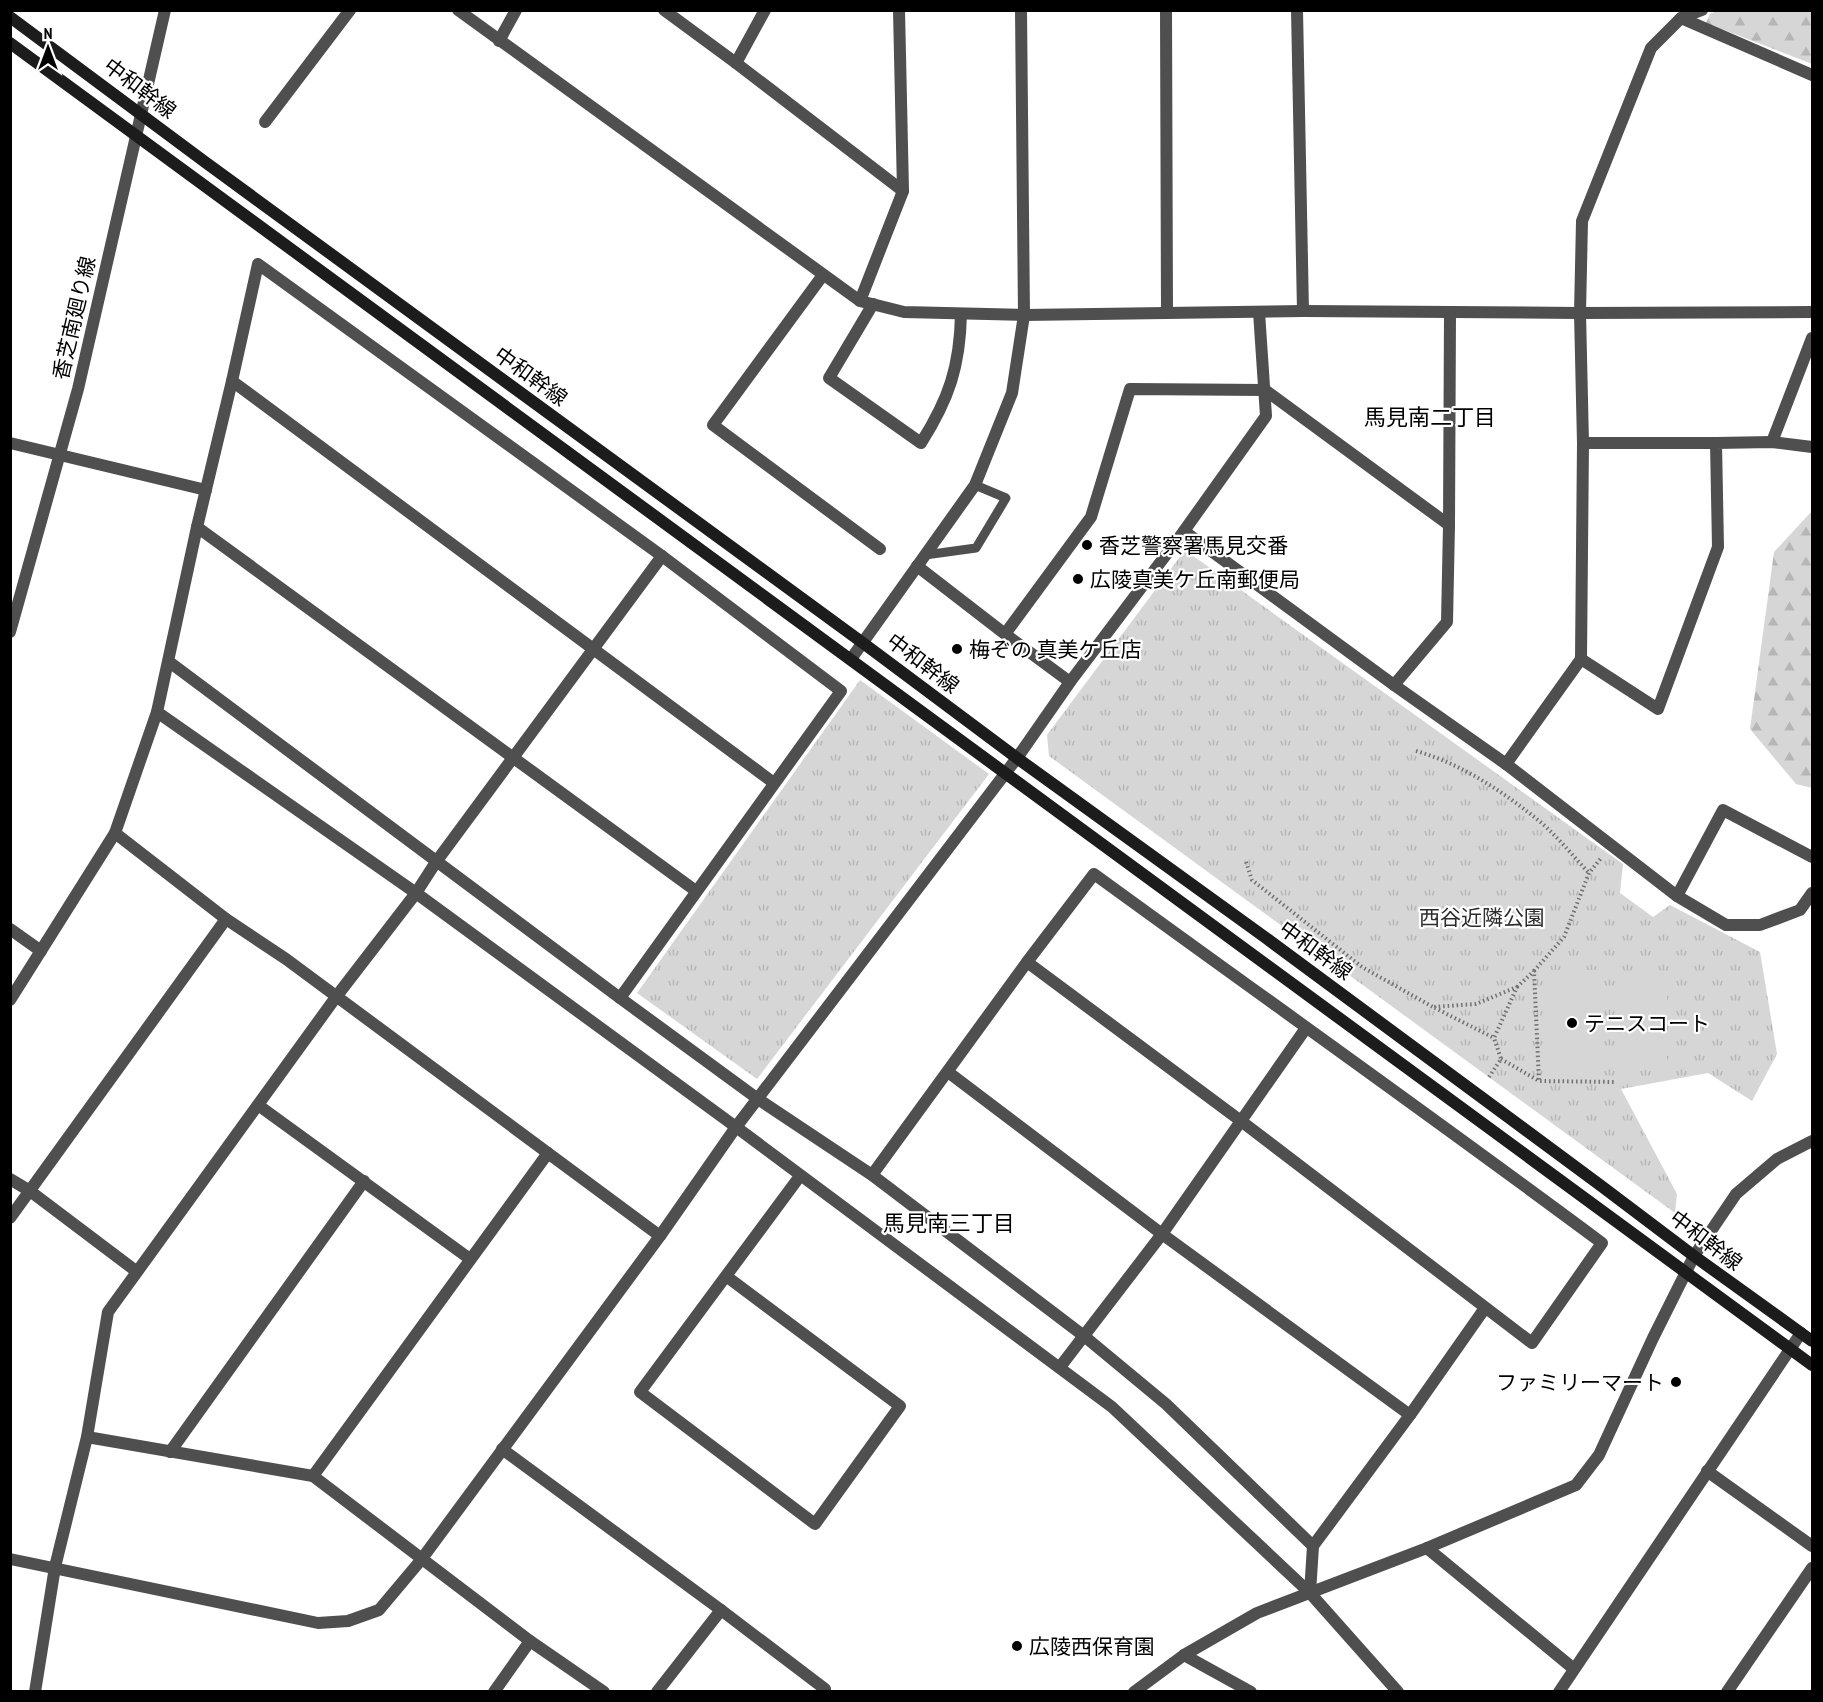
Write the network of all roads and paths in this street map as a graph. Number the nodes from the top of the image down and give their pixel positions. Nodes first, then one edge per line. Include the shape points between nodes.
1 (165, 10) edge
2 (458, 10) edge
3 (516, 10) edge
4 (664, 10) edge
5 (765, 10) edge
6 (899, 10) edge
7 (1021, 10) edge
8 (1166, 10) edge
9 (1297, 10) edge
10 (1702, 10) edge
11 (349, 11) edge
12 (10, 17) edge
13 (1681, 18) junction
14 (499, 41) junction
15 (10, 44) edge
16 (736, 63) junction
17 (1812, 75) edge
18 (140, 113) junction
19 (265, 122) dead end
20 (135, 134) junction
21 (903, 191) junction
22 (823, 275) junction
23 (860, 301) junction
24 (873, 304) junction
25 (1303, 311) junction
26 (1167, 312) junction
27 (1259, 312) junction
28 (1450, 312) junction
29 (1812, 312) edge
30 (1580, 313) junction
31 (960, 314) junction
32 (1024, 315) junction
33 (1812, 338) edge
34 (232, 381) junction
35 (1265, 390) junction
36 (1772, 442) junction
37 (10, 443) edge
38 (1583, 443) junction
39 (1716, 443) junction
40 (1812, 447) edge
41 (60, 455) junction
42 (975, 485) junction
43 (206, 490) junction
44 (1449, 525) junction
45 (197, 527) junction
46 (1184, 531) junction
47 (880, 549) dead end
48 (925, 555) junction
49 (662, 556) junction
50 (917, 566) junction
51 (10, 632) edge
52 (1005, 634) junction
53 (863, 643) junction
54 (593, 649) junction
55 (851, 659) junction
56 (1581, 659) junction
57 (168, 662) junction
58 (1070, 682) junction
59 (1394, 685) junction
60 (157, 712) junction
61 (1416, 751) dead end
62 (513, 757) junction
63 (1017, 758) junction
64 (1506, 764) junction
65 (1005, 772) junction
66 (774, 783) junction
67 (115, 833) junction
68 (1606, 852) dead end
69 (1812, 857) edge
70 (436, 862) junction
71 (1246, 862) dead end
72 (1589, 873) junction
73 (696, 891) junction
74 (416, 893) junction
75 (1812, 893) edge
76 (1677, 896) junction
77 (226, 919) junction
78 (10, 929) edge
79 (41, 951) junction
80 (1027, 962) junction
81 (1534, 971) junction
82 (1517, 987) junction
83 (336, 997) junction
84 (620, 998) junction
85 (10, 1000) edge
86 (1433, 1006) junction
87 (1306, 1028) junction
88 (1494, 1038) junction
89 (1501, 1059) junction
90 (948, 1072) junction
91 (1489, 1077) dead end
92 (1539, 1081) junction
93 (1616, 1082) dead end
94 (758, 1099) junction
95 (258, 1105) junction
96 (1241, 1121) junction
97 (736, 1126) junction
98 (1812, 1141) edge
99 (548, 1153) junction
100 (872, 1175) junction
101 (800, 1176) junction
102 (10, 1179) edge
103 (364, 1181) junction
104 (30, 1191) junction
105 (10, 1218) edge
106 (1162, 1234) junction
107 (660, 1236) junction
108 (1694, 1256) junction
109 (470, 1259) junction
110 (136, 1271) junction
111 (1686, 1274) junction
112 (726, 1276) junction
113 (1485, 1308) junction
114 (1801, 1333) junction
115 (1084, 1336) junction
116 (1812, 1341) edge
117 (1790, 1349) junction
118 (1812, 1365) edge
119 (1060, 1367) junction
120 (1410, 1415) junction
121 (87, 1437) junction
122 (502, 1449) junction
123 (170, 1452) junction
124 (1707, 1471) junction
125 (313, 1476) junction
126 (1313, 1546) junction
127 (1812, 1546) edge
128 (1427, 1548) junction
129 (10, 1559) edge
130 (422, 1560) junction
131 (55, 1568) junction
132 (1812, 1568) edge
133 (1310, 1593) junction
134 (721, 1610) junction
135 (530, 1641) junction
136 (1184, 1655) junction
137 (1574, 1669) junction
138 (1391, 1689) edge
139 (35, 1692) edge
140 (494, 1692) edge
141 (604, 1692) edge
142 (657, 1692) edge
143 (823, 1692) edge
144 (1134, 1692) edge
145 (1251, 1692) edge
146 (1558, 1692) edge
147 (1727, 1692) edge

1 - 18 street, 香芝南廻り線
2 - 14 street
3 - 14 street
4 - 16 street
5 - 16 street
6 - 21 street
7 - 32 street
8 - 26 street
9 - 25 street
10 - 13 street
11 - 19 street
12 - 18 main road, 中和幹線
13 - 17 street
13 - 30 street via 1650,48 1582,222
14 - 22 street
15 - 20 main road, 中和幹線
16 - 21 street
18 - 20 street, 香芝南廻り線
18 - 53 main road, 中和幹線
20 - 41 street, 香芝南廻り線
20 - 55 main road, 中和幹線
21 - 23 street
22 - 23 street
22 - 47 street via 713,425
23 - 24 street
24 - 31 street via 904,312
24 - 31 street via 829,378 921,443 938,417 951,383 960,344
25 - 27 street
25 - 28 street
26 - 27 street
26 - 32 street
27 - 35 street
28 - 30 street
28 - 44 street
29 - 30 street
30 - 38 street
31 - 32 street
32 - 42 street via 1012,393
33 - 36 street
34 - 43 street
34 - 49 street via 258,264
34 - 54 street
35 - 44 street
35 - 46 street via 1266,416
35 - 52 street via 1130,389 1091,517
36 - 39 street
36 - 40 street
37 - 41 street
38 - 39 street
38 - 56 street
39 - 56 street via 1718,547 1658,709
41 - 43 street
41 - 51 street, 香芝南廻り線
42 - 48 street
42 - 48 lane via 1006,498 976,548
43 - 45 street
44 - 59 street via 1447,622
45 - 57 street
45 - 62 street
46 - 58 street
46 - 59 street
48 - 50 street
49 - 54 street
49 - 66 street via 841,691
50 - 52 street
50 - 53 street
52 - 58 street
53 - 55 street
53 - 63 main road, 中和幹線
54 - 62 street
54 - 66 street
55 - 65 main road, 中和幹線
56 - 64 street
57 - 60 street
57 - 70 street
58 - 63 street
59 - 64 street
60 - 67 street
60 - 74 street
61 - 72 path via 1492,786 1535,817
62 - 70 street
62 - 73 street
63 - 65 street
63 - 108 main road, 中和幹線
64 - 76 street
65 - 94 street
65 - 111 main road, 中和幹線
66 - 73 street
67 - 77 street
67 - 79 street
68 - 72 path
69 - 76 street via 1723,810
70 - 74 street
70 - 84 street
71 - 86 path via 1252,880 1362,968
72 - 81 path via 1564,937
73 - 84 street
74 - 83 street
74 - 97 street
75 - 76 street via 1800,910 1760,926 1726,925
77 - 83 street
77 - 104 street
78 - 79 street
79 - 85 street
80 - 87 street via 1094,874
80 - 90 street
80 - 96 street
81 - 82 path
81 - 92 path
82 - 86 path via 1476,1004
82 - 88 path
83 - 95 street
83 - 99 street
84 - 94 street
86 - 88 path
87 - 96 street
87 - 113 street via 1602,1243 1532,1343
88 - 89 path
89 - 91 path
89 - 92 path
90 - 100 street
90 - 106 street
92 - 93 path
94 - 97 street
94 - 100 street
95 - 103 street
95 - 110 street
96 - 106 street
96 - 113 street
97 - 101 street
97 - 107 street
98 - 108 street via 1777,1159 1736,1194
99 - 107 street
99 - 109 street
100 - 115 street
101 - 112 street
101 - 119 street
102 - 104 street
103 - 109 street
103 - 123 street
104 - 105 street
104 - 110 street
106 - 115 street
106 - 120 street
107 - 122 street
108 - 111 street
108 - 114 main road, 中和幹線
109 - 125 street
110 - 121 street via 108,1312
111 - 117 main road, 中和幹線
111 - 128 street via 1599,1455 1576,1485
112 - 112 street via 640,1392 815,1524 900,1406
113 - 120 street
114 - 116 main road, 中和幹線
114 - 117 street
115 - 119 street
115 - 126 street via 1166,1404
117 - 118 main road, 中和幹線
117 - 124 street
119 - 133 street via 1112,1407
120 - 126 street
121 - 123 street
121 - 131 street
122 - 130 street
122 - 134 street
123 - 125 street
124 - 127 street
124 - 137 street
125 - 130 street
126 - 133 street
128 - 133 street
128 - 137 street
129 - 131 street
130 - 131 street via 379,1610 348,1621 318,1623
130 - 135 street
131 - 139 street
132 - 147 street
133 - 136 street via 1257,1613
133 - 138 street
134 - 142 street
134 - 143 street via 825,1689
135 - 140 street
135 - 141 street
136 - 144 street
136 - 145 street
137 - 146 street

